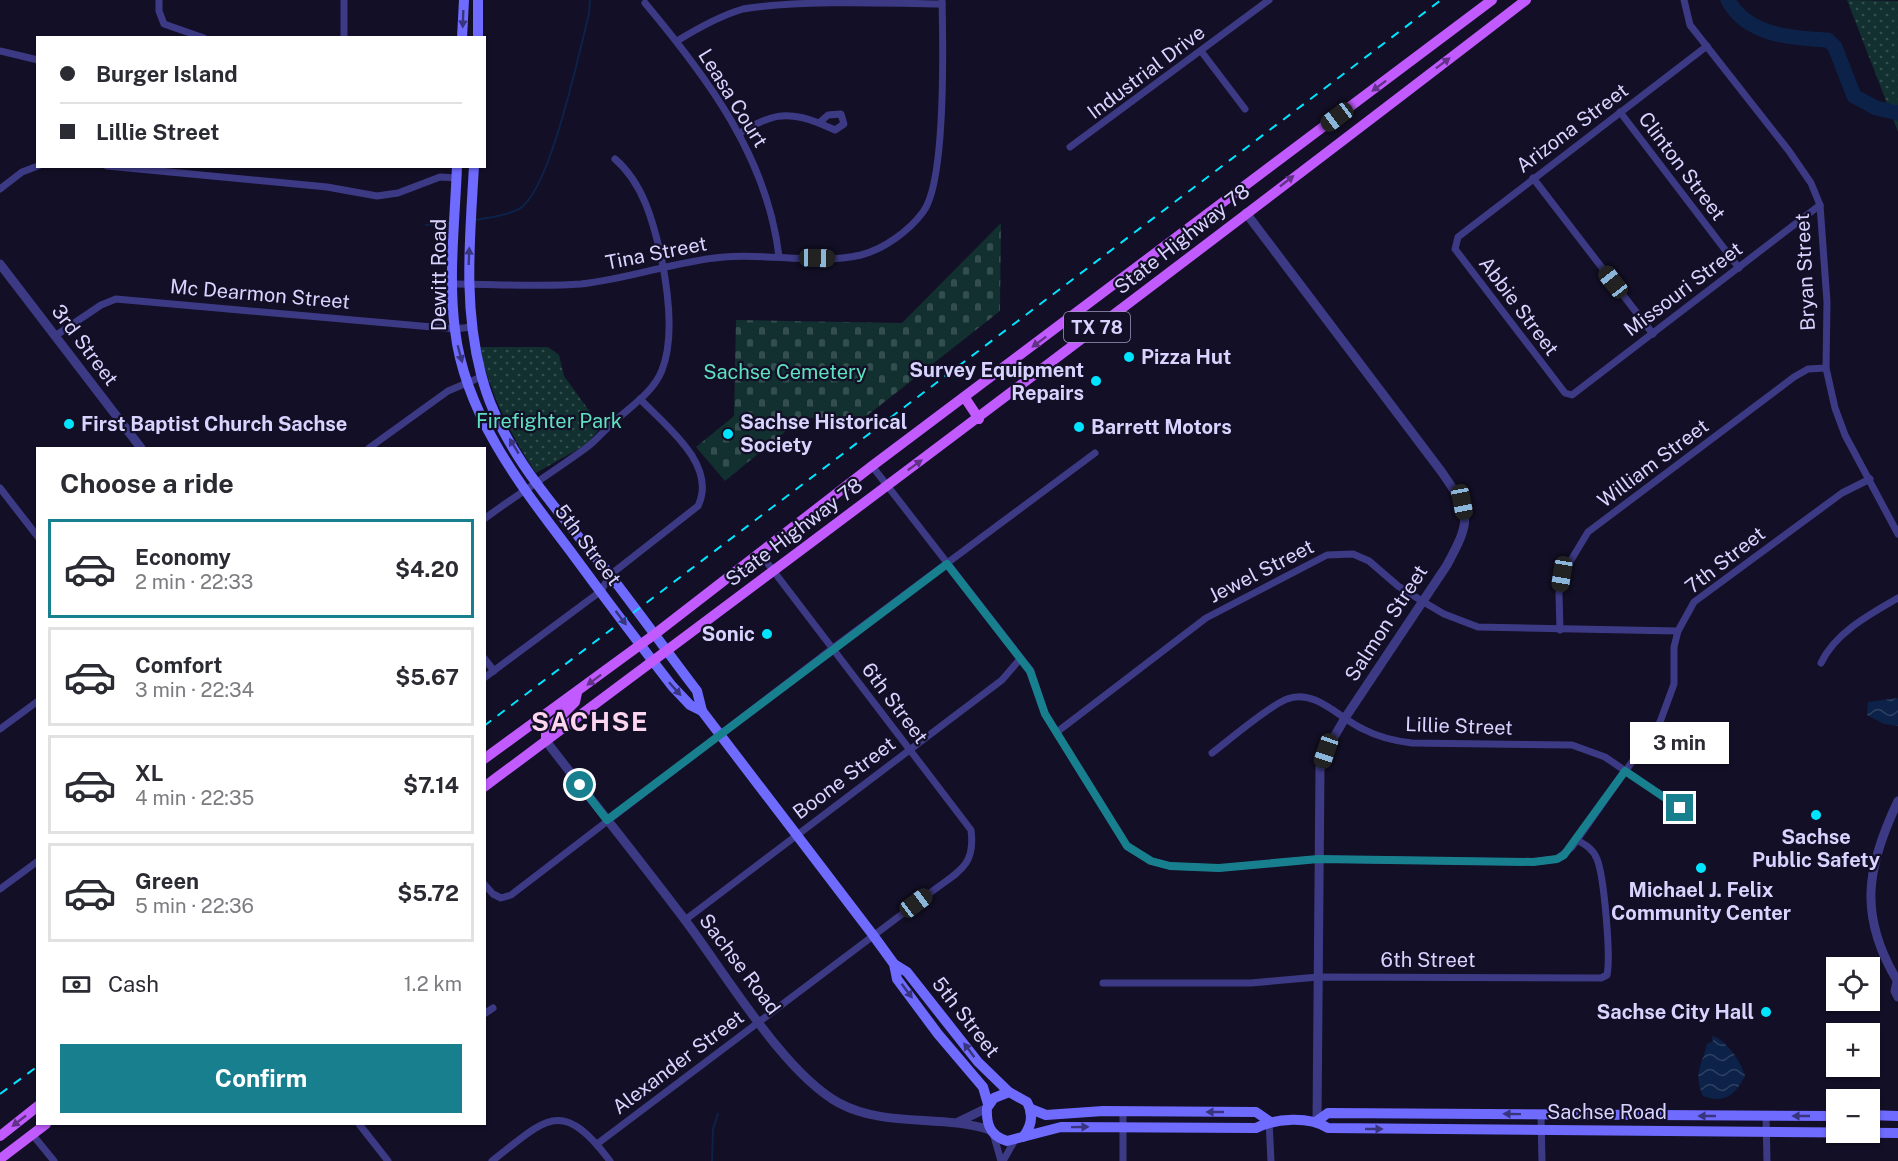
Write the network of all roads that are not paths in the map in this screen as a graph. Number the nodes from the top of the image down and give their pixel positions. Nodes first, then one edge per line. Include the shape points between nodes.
1 (159, 0) edge
2 (344, 0) edge
3 (464, 0) edge
4 (478, 0) edge
5 (1269, 0) edge
6 (1492, 0) edge
7 (1526, 0) edge
8 (1684, 0) edge
9 (942, 2) edge
10 (645, 3) dead end
11 (198, 36) edge
12 (344, 36) edge
13 (462, 36) edge
14 (478, 36) edge
15 (677, 40) junction
16 (1707, 46) junction
17 (0, 51) edge
18 (1201, 51) junction
19 (36, 60) edge
20 (1245, 109) dead end
21 (1620, 112) junction
22 (819, 123) dead end
23 (740, 134) junction
24 (1070, 147) dead end
25 (615, 159) dead end
26 (36, 167) edge
27 (128, 168) edge
28 (474, 168) edge
29 (457, 172) edge
30 (473, 178) junction
31 (1533, 178) junction
32 (0, 189) edge
33 (1820, 205) junction
34 (1246, 213) junction
35 (1458, 237) joint
36 (778, 257) junction
37 (0, 264) edge
38 (663, 267) junction
39 (1739, 268) junction
40 (453, 284) junction
41 (468, 284) junction
42 (471, 327) junction
43 (454, 329) junction
44 (1653, 333) junction
45 (55, 336) junction
46 (1826, 368) junction
47 (481, 377) junction
48 (469, 382) junction
49 (1565, 393) joint
50 (965, 398) junction
51 (640, 399) junction
52 (979, 419) junction
53 (140, 447) edge
54 (370, 447) edge
55 (1095, 453) dead end
56 (872, 466) junction
57 (1870, 479) junction
58 (536, 481) junction
59 (887, 485) junction
60 (0, 488) edge
61 (524, 489) junction
62 (486, 518) edge
63 (36, 534) edge
64 (1898, 534) edge
65 (759, 552) junction
66 (594, 556) junction
67 (947, 564) junction
68 (581, 566) junction
69 (773, 569) junction
70 (610, 575) junction
71 (601, 591) junction
72 (1898, 598) edge
73 (1422, 600) junction
74 (1560, 630) junction
75 (1678, 632) junction
76 (655, 634) junction
77 (641, 645) junction
78 (833, 648) junction
79 (666, 650) junction
80 (1020, 659) junction
81 (652, 660) junction
82 (486, 661) edge
83 (1821, 663) dead end
84 (494, 671) junction
85 (486, 677) edge
86 (577, 692) junction
87 (36, 702) edge
88 (702, 711) junction
89 (1345, 718) junction
90 (0, 729) edge
91 (1057, 732) junction
92 (720, 734) junction
93 (546, 741) junction
94 (909, 750) junction
95 (1212, 753) dead end
96 (486, 758) edge
97 (1625, 771) junction
98 (486, 786) edge
99 (1898, 801) edge
100 (1680, 808) dead end
101 (607, 820) junction
102 (797, 835) junction
103 (1577, 840) junction
104 (974, 848) joint
105 (1318, 859) junction
106 (36, 862) edge
107 (486, 886) edge
108 (0, 889) edge
109 (685, 920) junction
110 (873, 935) junction
111 (894, 964) junction
112 (1318, 977) junction
113 (1898, 982) edge
114 (1103, 983) dead end
115 (1898, 997) edge
116 (492, 1008) dead end
117 (486, 1012) edge
118 (759, 1021) junction
119 (1009, 1092) junction
120 (988, 1106) junction
121 (36, 1108) edge
122 (1031, 1109) junction
123 (1122, 1112) junction
124 (1541, 1115) junction
125 (1880, 1115) edge
126 (1766, 1116) junction
127 (1826, 1116) edge
128 (1898, 1116) edge
129 (1269, 1121) junction
130 (1317, 1121) junction
131 (958, 1122) junction
132 (45, 1125) edge
133 (360, 1125) edge
134 (1122, 1127) junction
135 (1541, 1130) junction
136 (1766, 1131) junction
137 (991, 1132) junction
138 (1898, 1133) edge
139 (32, 1134) junction
140 (0, 1136) edge
141 (1019, 1138) junction
142 (597, 1144) junction
143 (0, 1159) edge
144 (54, 1161) edge
145 (388, 1161) edge
146 (492, 1161) edge
147 (610, 1161) edge
148 (1002, 1161) edge
149 (1123, 1161) edge
150 (1271, 1161) edge
151 (1542, 1161) edge
152 (1767, 1161) edge

1 - 11 street via 164,24
2 - 12 street
3 -> 13 main road
4 - 14 main road
5 - 18 street, Industrial Drive
6 -> 50 main road, State Highway 78 / TX 78
34 -> 7 main road, State Highway 78 / TX 78
8 - 16 street, Bryan Street via 1690,25
9 - 15 street via 792,1 746,8 702,25
9 - 36 street, Tina Street via 938,169 924,211 882,248 861,255
10 - 15 street, Leasa Court
15 - 23 street, Leasa Court
16 - 21 street, Arizona Street
16 - 33 street, Bryan Street via 1789,151
17 - 19 street
18 - 20 street
18 - 24 street, Industrial Drive
21 - 31 street, Arizona Street
21 - 39 street, Clinton Street
22 - 23 street via 789,114 757,123
23 - 36 street, Leasa Court via 767,200
25 - 38 street via 632,176 643,198
26 - 32 street
27 - 29 street via 327,187 377,196 398,193
28 - 30 main road, Dewitt Road
29 - 30 main road
29 - 40 main road, Dewitt Road
41 -> 30 main road, Dewitt Road
31 - 35 street, Arizona Street
31 - 44 street
33 - 39 street, Missouri Street
33 - 46 street, Bryan Street via 1827,302
34 - 52 main road, State Highway 78 / TX 78
34 - 73 street, Salmon Street via 1462,502 1466,518 1461,538
35 - 49 street, Abbie Street via 1455,249
36 - 38 street, Tina Street via 727,256
37 - 45 street, 3rd Street
38 - 41 street, Tina Street via 580,284
38 - 51 street via 668,344 663,370
39 - 44 street, Missouri Street
40 - 41 street, Tina Street
40 - 43 main road, Dewitt Road
41 - 42 main road, Dewitt Road
42 - 43 street, Mc Dearmon Street
42 - 47 main road, Dewitt Road
43 - 45 street, Mc Dearmon Street via 125,298 101,305
43 -> 48 main road, Dewitt Road
44 - 49 street, Missouri Street via 1572,395
45 - 53 street, 3rd Street
46 - 57 street, Bryan Street via 1845,435
46 - 74 street, William Street via 1808,369 1794,377 1588,532 1562,574
47 - 48 street
58 -> 47 main road, 5th Street via 507,435
48 - 54 street via 448,391
48 - 61 main road, 5th Street via 490,435
50 - 52 main road
50 - 56 main road, State Highway 78 / TX 78
51 - 58 street via 588,447
51 - 70 street via 692,455 703,491 698,506 688,517
59 -> 52 main road, State Highway 78 / TX 78
55 - 67 street
56 - 59 street, 7th Street
56 - 65 main road, State Highway 78 / TX 78
57 - 64 street, Bryan Street
57 - 75 street, 7th Street via 1842,492 1694,602
58 - 61 street
58 - 66 main road, 5th Street
59 - 67 street, 7th Street
59 - 69 main road, State Highway 78 / TX 78
60 - 63 street
61 - 62 street
61 - 68 main road, 5th Street
65 - 69 street, 6th Street
65 - 76 main road, State Highway 78 / TX 78
66 - 68 main road
66 - 70 main road, 5th Street
67 - 78 street
67 - 80 street, 7th Street
68 - 71 main road, 5th Street
69 - 78 street, 6th Street
69 - 79 main road, State Highway 78 / TX 78
70 - 71 street
70 - 76 main road, 5th Street
71 -> 77 main road, 5th Street
71 - 84 street
72 - 83 street via 1828,647
73 - 74 street, Jewel Street via 1444,614 1478,627
73 - 89 street, Salmon Street
73 - 91 street, Jewel Street via 1369,561 1353,554 1327,555 1206,618
74 - 75 street, Jewel Street
75 - 97 street, 7th Street via 1670,701
76 - 77 main road, State Highway 78 / TX 78
76 - 79 main road, 5th Street
77 - 81 main road, 5th Street
77 -> 86 main road, State Highway 78 / TX 78
78 - 92 street
78 - 94 street, 6th Street
79 - 81 main road, State Highway 78 / TX 78
79 - 88 main road, 5th Street via 697,692
80 - 91 street, 7th Street via 1030,671 1045,714
80 - 94 street, Boone Street via 1002,680
81 -> 88 main road, 5th Street via 690,705
81 - 93 main road, State Highway 78 / TX 78
82 - 84 street
84 - 85 street
86 - 93 main road via 575,702 546,731
86 - 96 main road, State Highway 78 / TX 78
87 - 90 street
88 - 92 main road, 5th Street
89 - 95 street, Lillie Street via 1305,697 1286,699
89 - 97 street, Lillie Street via 1361,729 1412,743 1572,745 1605,757
89 - 105 street, Salmon Street via 1320,768
91 - 105 street, 7th Street via 1127,846 1151,861 1170,866 1219,868
92 - 101 street
92 - 102 main road, 5th Street
93 - 98 main road, State Highway 78 / TX 78
93 - 101 street, Sachse Road
94 - 102 street, Boone Street
94 - 104 street, 6th Street via 971,830
97 - 100 street, Lillie Street
97 - 103 street, 7th Street
99 - 113 street via 1878,847 1870,895 1881,948
101 - 107 street via 511,895 501,898
101 - 109 street, Sachse Road
102 - 109 street, Boone Street
102 - 110 main road, 5th Street
103 - 105 street, 7th Street via 1557,859 1533,862
103 - 112 street, 6th Street via 1591,848 1598,861 1609,949 1606,975 1601,978
104 - 110 street, Alexander Street via 964,866
105 - 112 street, Salmon Street
106 - 108 street
109 - 118 street, Sachse Road
110 - 111 main road, 5th Street
110 - 118 street, Alexander Street
119 -> 111 main road, 5th Street via 978,1062 907,972
111 -> 120 main road, 5th Street via 897,979 983,1087
112 - 114 street, 6th Street via 1251,982
112 - 130 street, Salmon Street
113 - 115 street
116 - 117 street
118 - 131 street, Sachse Road via 814,1087 840,1104 861,1113
118 - 142 street, Alexander Street
119 - 120 main road
119 - 122 main road via 1022,1097
120 - 131 street
120 - 137 main road
121 -> 140 main road
122 - 123 main road, Sachse Road via 1046,1115
122 - 141 main road via 1031,1124
129 -> 123 main road, Sachse Road via 1256,1112
123 - 134 street
126 -> 124 main road, Sachse Road
124 -> 130 main road, Sachse Road via 1328,1113
124 - 135 street
125 - 128 main road
127 -> 126 main road, Sachse Road
126 - 136 street
129 - 130 main road, Sachse Road
129 - 134 main road, Sachse Road via 1256,1128
129 - 150 street
130 -> 135 main road, Sachse Road via 1328,1128
131 - 137 street, Sachse Road
132 - 139 main road
133 - 145 street
141 -> 134 main road, Sachse Road via 1061,1127
134 - 149 street
135 - 136 main road, Sachse Road
135 - 151 street
136 - 138 main road, Sachse Road
136 - 152 street
137 - 141 main road via 1007,1141
137 - 148 street
139 - 143 main road
139 - 144 street
141 - 148 street
142 - 146 street via 579,1126 556,1119 535,1128
142 - 147 street

